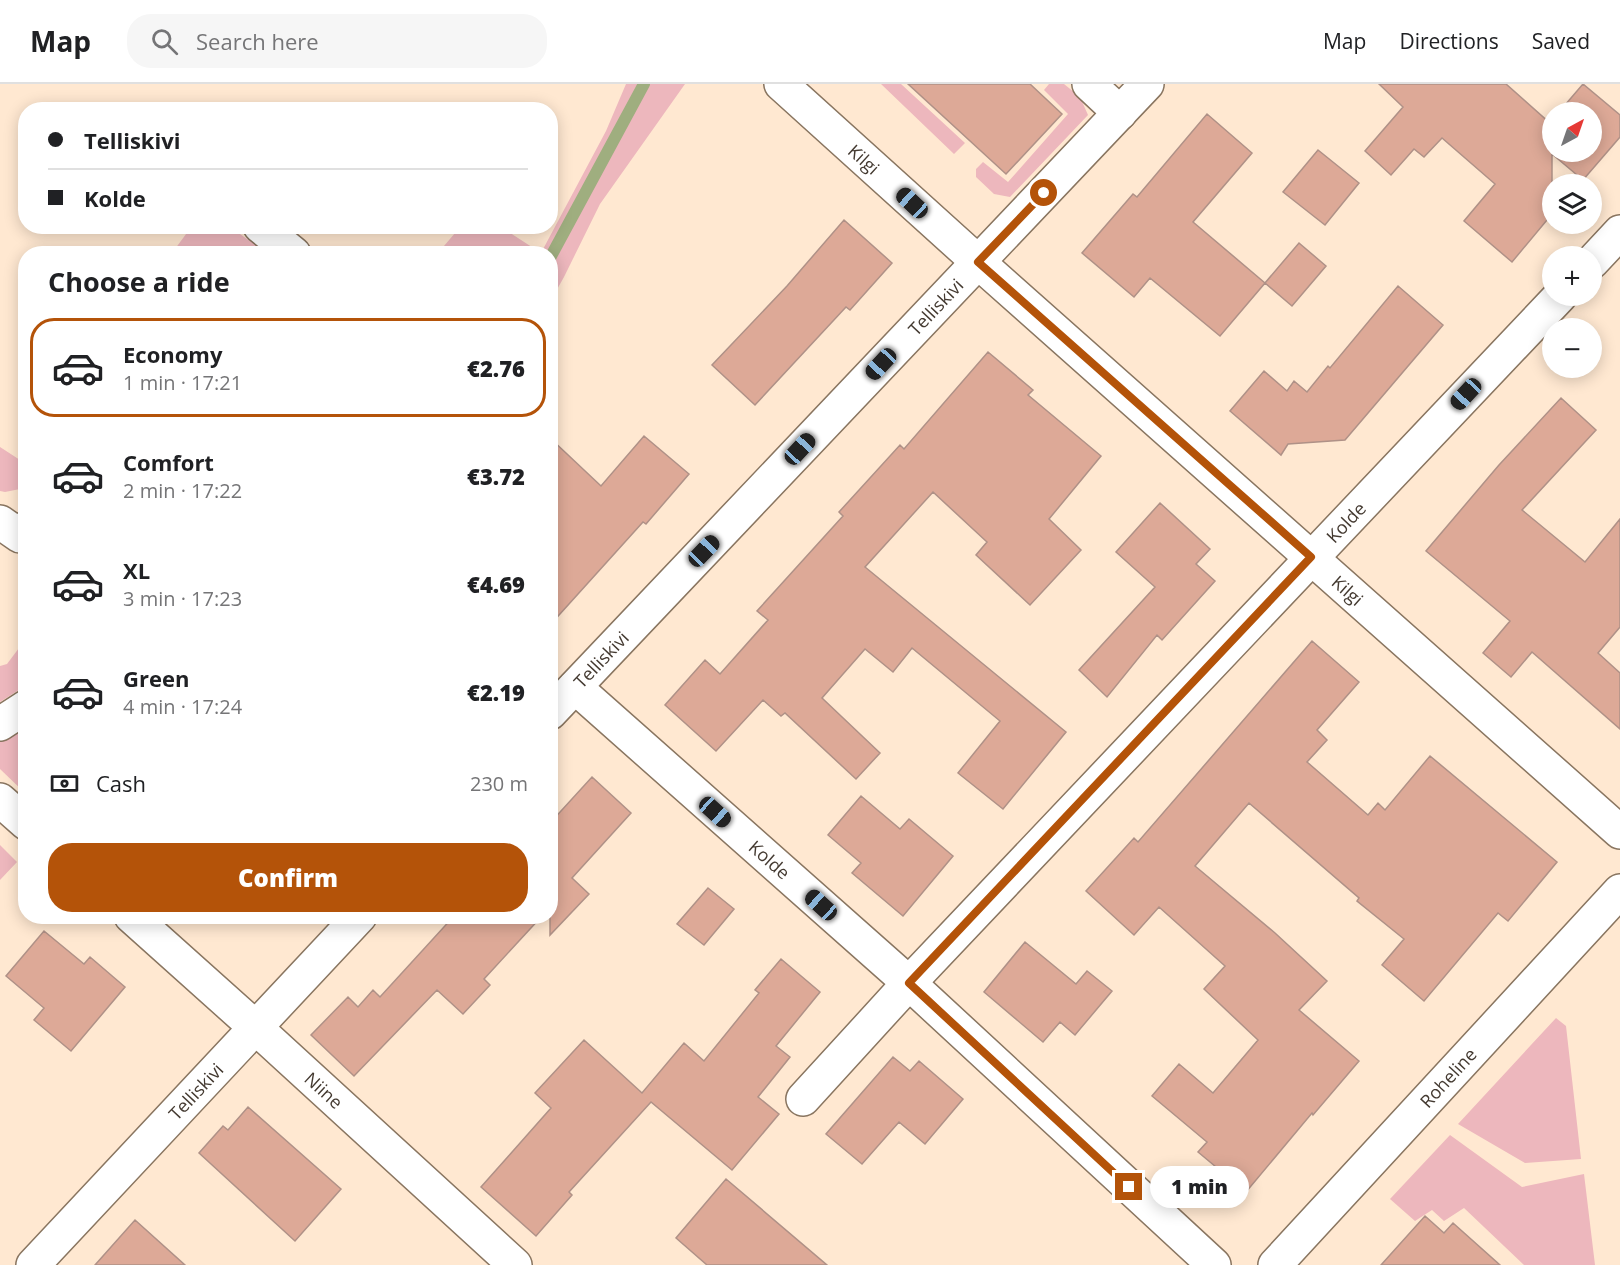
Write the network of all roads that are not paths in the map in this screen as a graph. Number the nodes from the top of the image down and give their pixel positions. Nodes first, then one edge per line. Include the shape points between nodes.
1 (782, 84) edge
2 (1089, 84) edge
3 (1147, 84) edge
4 (1120, 113) junction
5 (1620, 232) edge
6 (270, 234) edge
7 (284, 246) edge
8 (1602, 251) edge
9 (978, 262) junction
10 (1550, 306) edge
11 (0, 522) edge
12 (18, 535) edge
13 (1311, 557) junction
14 (575, 687) junction
15 (558, 705) edge
16 (18, 712) edge
17 (0, 724) edge
18 (0, 800) edge
19 (18, 816) edge
20 (1620, 832) edge
21 (1620, 891) edge
22 (140, 924) edge
23 (353, 924) edge
24 (909, 983) junction
25 (256, 1028) junction
26 (803, 1099) dead end
27 (33, 1265) edge
28 (515, 1265) edge
29 (1214, 1265) edge
30 (1275, 1265) edge

1 - 9 street, Kilgi
2 - 4 street
3 - 4 street, Telliskivi
4 - 9 street, Telliskivi
5 - 8 street
6 - 7 street
9 - 13 street, Kilgi
9 - 14 street, Telliskivi
10 - 13 street, Kolde
11 - 12 street
13 - 20 street, Kilgi
13 - 24 street, Kolde
14 - 15 street, Telliskivi
14 - 24 street, Kolde
16 - 17 street
18 - 19 street
21 - 30 street, Roheline
22 - 25 street, Niine
23 - 25 street, Telliskivi
24 - 26 street, Kolde
24 - 29 street, Kolde
25 - 27 street, Telliskivi
25 - 28 street, Niine

